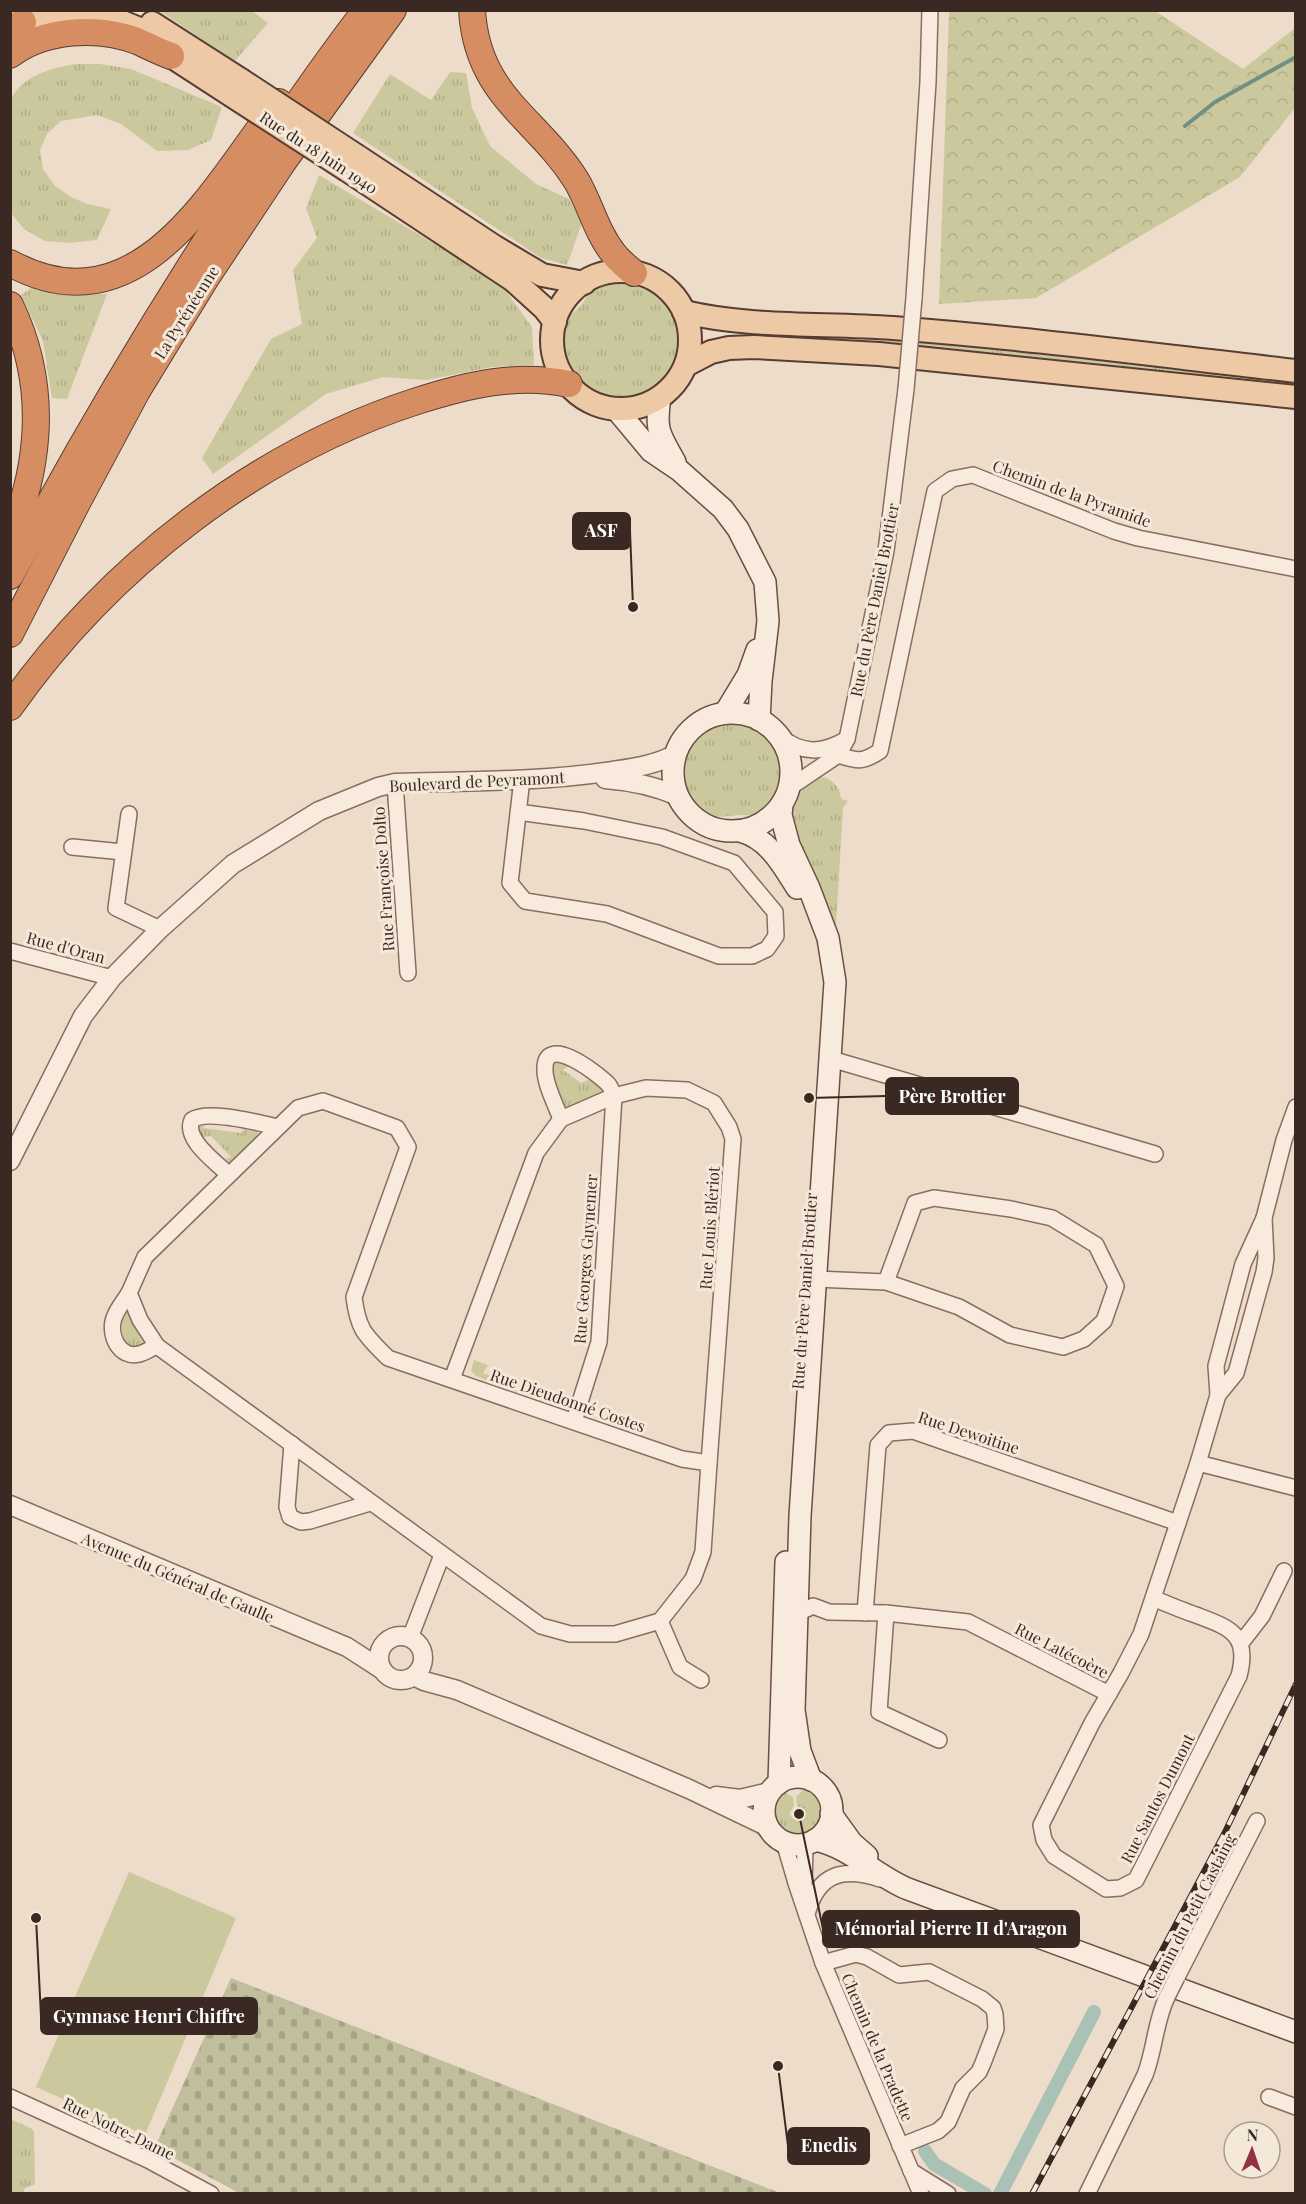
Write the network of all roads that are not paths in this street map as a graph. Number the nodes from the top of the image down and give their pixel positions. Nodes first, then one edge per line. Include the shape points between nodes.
1 (135, 10) edge
2 (393, 10) edge
3 (472, 10) edge
4 (930, 10) edge
5 (69, 11) edge
6 (363, 16) edge
7 (14, 24) edge
8 (10, 55) edge
9 (171, 56) junction
10 (236, 88) junction
11 (352, 163) junction
12 (10, 263) edge
13 (634, 273) junction
14 (584, 283) junction
15 (10, 304) edge
16 (684, 312) junction
17 (555, 322) junction
18 (686, 365) junction
19 (1296, 371) edge
20 (569, 384) junction
21 (660, 397) junction
22 (1296, 397) edge
23 (616, 409) junction
24 (679, 470) junction
25 (10, 539) edge
26 (1296, 569) edge
27 (10, 576) edge
28 (768, 621) junction
29 (10, 634) edge
30 (10, 707) edge
31 (725, 713) junction
32 (759, 720) junction
33 (779, 736) junction
34 (847, 739) junction
35 (676, 754) junction
36 (838, 755) junction
37 (577, 776) junction
38 (522, 779) junction
39 (395, 783) junction
40 (678, 796) junction
41 (785, 796) junction
42 (518, 812) junction
43 (129, 814) dead end
44 (740, 831) junction
45 (72, 846) dead end
46 (123, 852) junction
47 (160, 929) junction
48 (10, 951) edge
49 (408, 973) dead end
50 (112, 978) junction
51 (831, 1059) junction
52 (614, 1096) junction
53 (1294, 1117) edge
54 (561, 1119) junction
55 (278, 1126) junction
56 (1155, 1154) dead end
57 (10, 1161) edge
58 (229, 1174) junction
59 (1264, 1218) junction
60 (816, 1279) junction
61 (886, 1282) junction
62 (129, 1293) junction
63 (157, 1346) junction
64 (452, 1379) junction
65 (1218, 1395) junction
66 (574, 1421) junction
67 (292, 1444) junction
68 (709, 1463) junction
69 (1198, 1463) junction
70 (1296, 1488) edge
71 (370, 1503) junction
72 (10, 1505) edge
73 (1178, 1523) junction
74 (442, 1555) junction
75 (1284, 1571) dead end
76 (1153, 1598) junction
77 (828, 1612) junction
78 (865, 1613) junction
79 (886, 1613) junction
80 (798, 1616) junction
81 (660, 1622) junction
82 (410, 1638) junction
83 (1241, 1643) junction
84 (383, 1644) junction
85 (346, 1647) junction
86 (423, 1656) junction
87 (381, 1669) junction
88 (414, 1676) junction
89 (701, 1680) dead end
90 (458, 1690) junction
91 (1109, 1694) junction
92 (939, 1740) dead end
93 (811, 1780) junction
94 (774, 1788) junction
95 (689, 1789) junction
96 (831, 1814) junction
97 (1257, 1821) dead end
98 (766, 1826) junction
99 (784, 1842) junction
100 (810, 1842) junction
101 (892, 1882) junction
102 (919, 1892) junction
103 (807, 1914) junction
104 (823, 1963) junction
105 (1296, 2032) edge
106 (10, 2097) edge
107 (1269, 2097) dead end
108 (1296, 2107) edge
109 (900, 2145) junction
110 (911, 2171) junction
111 (211, 2193) edge
112 (921, 2193) edge
113 (948, 2193) edge
114 (1087, 2193) edge

1 - 10 main road, Rue du 18 Juin 1940
2 - 29 highway, La Pyrénéenne via 283,162 206,278 137,391
3 - 13 highway via 482,58 495,85 575,179 613,254
4 - 34 street, Rue du Père Daniel Brottier, bridge via 906,389 886,551
5 - 7 main road via 38,22
5 - 9 main road, Rue du 18 Juin 1940 via 123,21 153,39
6 - 12 highway via 330,37 191,219 152,257 115,275 76,282 32,273
6 - 27 highway, La Pyrénéenne via 267,148 139,347
8 - 9 highway via 34,42 75,33 118,36
9 - 10 main road, Rue du 18 Juin 1940
10 - 11 main road, Rue du 18 Juin 1940, bridge
11 - 14 main road, Rue du 18 Juin 1940 via 542,275
11 - 17 main road, Rue du 18 Juin 1940 via 513,280
13 - 14 main road via 608,274
13 - 16 main road via 664,286
14 - 17 main road via 571,293
15 - 25 highway via 28,348 37,408 32,466
16 - 18 main road via 690,348
16 - 19 main road via 739,321 893,328
17 - 20 main road via 554,355
18 - 21 main road via 680,378
18 - 22 main road via 729,348 766,348 890,355
20 - 23 main road via 582,397
20 - 30 highway via 517,380 447,392 354,425 277,464 234,490 153,551 60,644
21 - 23 main road via 639,406
21 - 24 main road via 657,426
23 - 24 main road via 651,451
24 - 28 main road via 723,509 738,529 765,582
26 - 36 street, Chemin de la Pyramide via 1138,538 974,476 952,479 935,491 880,751 866,760
28 - 31 main road via 748,675
28 - 32 main road
31 - 32 main road
31 - 35 main road via 696,725
32 - 33 main road
33 - 34 street via 801,749 818,750
33 - 41 main road via 790,760
34 - 36 street, Rue du Père Daniel Brottier
35 - 37 street, Boulevard de Peyramont via 641,768
35 - 40 main road via 673,772
36 - 41 street, Rue du Père Daniel Brottier
37 - 38 street, Boulevard de Peyramont
37 - 40 street, Boulevard de Peyramont via 634,782
38 - 39 street, Boulevard de Peyramont
38 - 42 street
39 - 47 street, Boulevard de Peyramont via 309,816 233,864
39 - 49 street, Rue Françoise Dolto
40 - 44 main road via 693,817 714,829
41 - 44 main road via 773,814
41 - 51 main road, Rue du Père Daniel Brottier via 781,815 789,845 828,938 835,982
42 - 42 street via 510,883 525,901 607,914 719,956 752,956 766,949 776,936 775,912 734,863 662,837
43 - 46 street
44 - 80 main road, Rue du Père Daniel Brottier via 753,834 774,852 801,894 818,941 824,984
45 - 46 street
46 - 47 street via 116,908
47 - 50 street, Boulevard de Peyramont
48 - 50 street, Rue d'Oran
50 - 57 street, Boulevard de Peyramont via 83,1016
51 - 56 street
51 - 60 main road, Rue du Père Daniel Brottier
52 - 54 street, Rue Louis Blériot
52 - 54 street via 609,1085 575,1059 563,1054 550,1056 544,1073
52 - 66 street, Rue Georges Guynemer via 599,1342
52 - 68 street, Rue Louis Blériot via 646,1088 687,1089 714,1103 733,1139
53 - 59 street, Rue Latécoère
54 - 64 street via 536,1154
55 - 58 street, Rue Dieudonné Costes
55 - 58 street via 211,1116 192,1120 190,1131 194,1140
55 - 64 street, Rue Dieudonné Costes via 298,1108 323,1101 398,1128 408,1146 354,1297 357,1318 363,1333 388,1358
58 - 62 street, Rue Dieudonné Costes via 145,1257
59 - 65 street, Rue Latécoère via 1244,1264 1216,1366
59 - 65 street, Rue Latécoère via 1264,1272 1236,1373
60 - 61 street
60 - 80 main road, Rue du Père Daniel Brottier via 800,1516
61 - 61 street via 959,1307 1010,1335 1063,1347 1084,1339 1104,1321 1116,1286 1096,1245 1052,1218 934,1198 915,1203
62 - 63 street
62 - 63 street, Rue Dieudonné Costes via 113,1321 115,1343 129,1354
63 - 67 street
64 - 66 street, Rue Dieudonné Costes
65 - 69 street, Rue Latécoère
66 - 68 street, Rue Dieudonné Costes via 682,1459
67 - 71 street
67 - 71 street via 287,1506 295,1521 310,1521
68 - 81 street via 703,1552 693,1579
69 - 70 street
69 - 73 street, Rue Latécoère
71 - 74 street
72 - 85 street, Avenue du Général de Gaulle
73 - 76 street, Rue Latécoère
73 - 78 street, Rue Dewoitine via 914,1431 889,1433 878,1445
74 - 81 street via 541,1626 570,1634 615,1634
74 - 82 street
75 - 83 street via 1263,1616
76 - 83 street via 1224,1626
76 - 91 street, Rue Latécoère via 1140,1634
77 - 78 street, Rue Latécoère
77 - 80 street, Rue Latécoère
77 - 80 street via 811,1620
78 - 79 street, Rue Latécoère
79 - 91 street, Rue Latécoère via 968,1622
79 - 92 street via 879,1712
80 - 93 main road, Rue du Père Daniel Brottier via 795,1730
80 - 94 main road, Rue du Père Daniel Brottier
81 - 89 street via 680,1667
82 - 84 street via 393,1637
82 - 86 street
83 - 91 street, Rue Santos Dumont via 1239,1676 1136,1880 1120,1888 1106,1889 1054,1856 1044,1840 1041,1825
84 - 85 street, Avenue du Général de Gaulle
84 - 87 street via 378,1658
85 - 87 street, Avenue du Général de Gaulle
86 - 88 street
86 - 90 street
87 - 88 street via 399,1680
88 - 90 street
90 - 95 street
93 - 94 main road via 794,1777
93 - 96 main road via 827,1794
94 - 95 street via 750,1798 727,1798
94 - 98 main road via 764,1807
95 - 98 street
96 - 100 main road via 823,1833
96 - 102 main road via 867,1857
97 - 114 street, Chemin du Petit Castaing, bridge via 1167,1997 1145,2075
98 - 99 main road
99 - 100 main road
99 - 103 street, Chemin de la Pradette
100 - 101 main road via 827,1842
100 - 103 street, Chemin de la Pradette via 803,1873
101 - 102 main road
101 - 103 street via 861,1874 833,1876 817,1889
102 - 105 main road
103 - 104 street, Chemin de la Pradette
104 - 109 street, Chemin de la Pradette
104 - 109 street via 856,1954 899,1975 930,1972 993,2008 996,2029 983,2063 963,2088 948,2122 938,2131
106 - 111 street, Rue Notre-Dame
107 - 108 street
109 - 110 street, Chemin de la Pradette
110 - 112 street, Chemin de la Pradette
110 - 113 street

